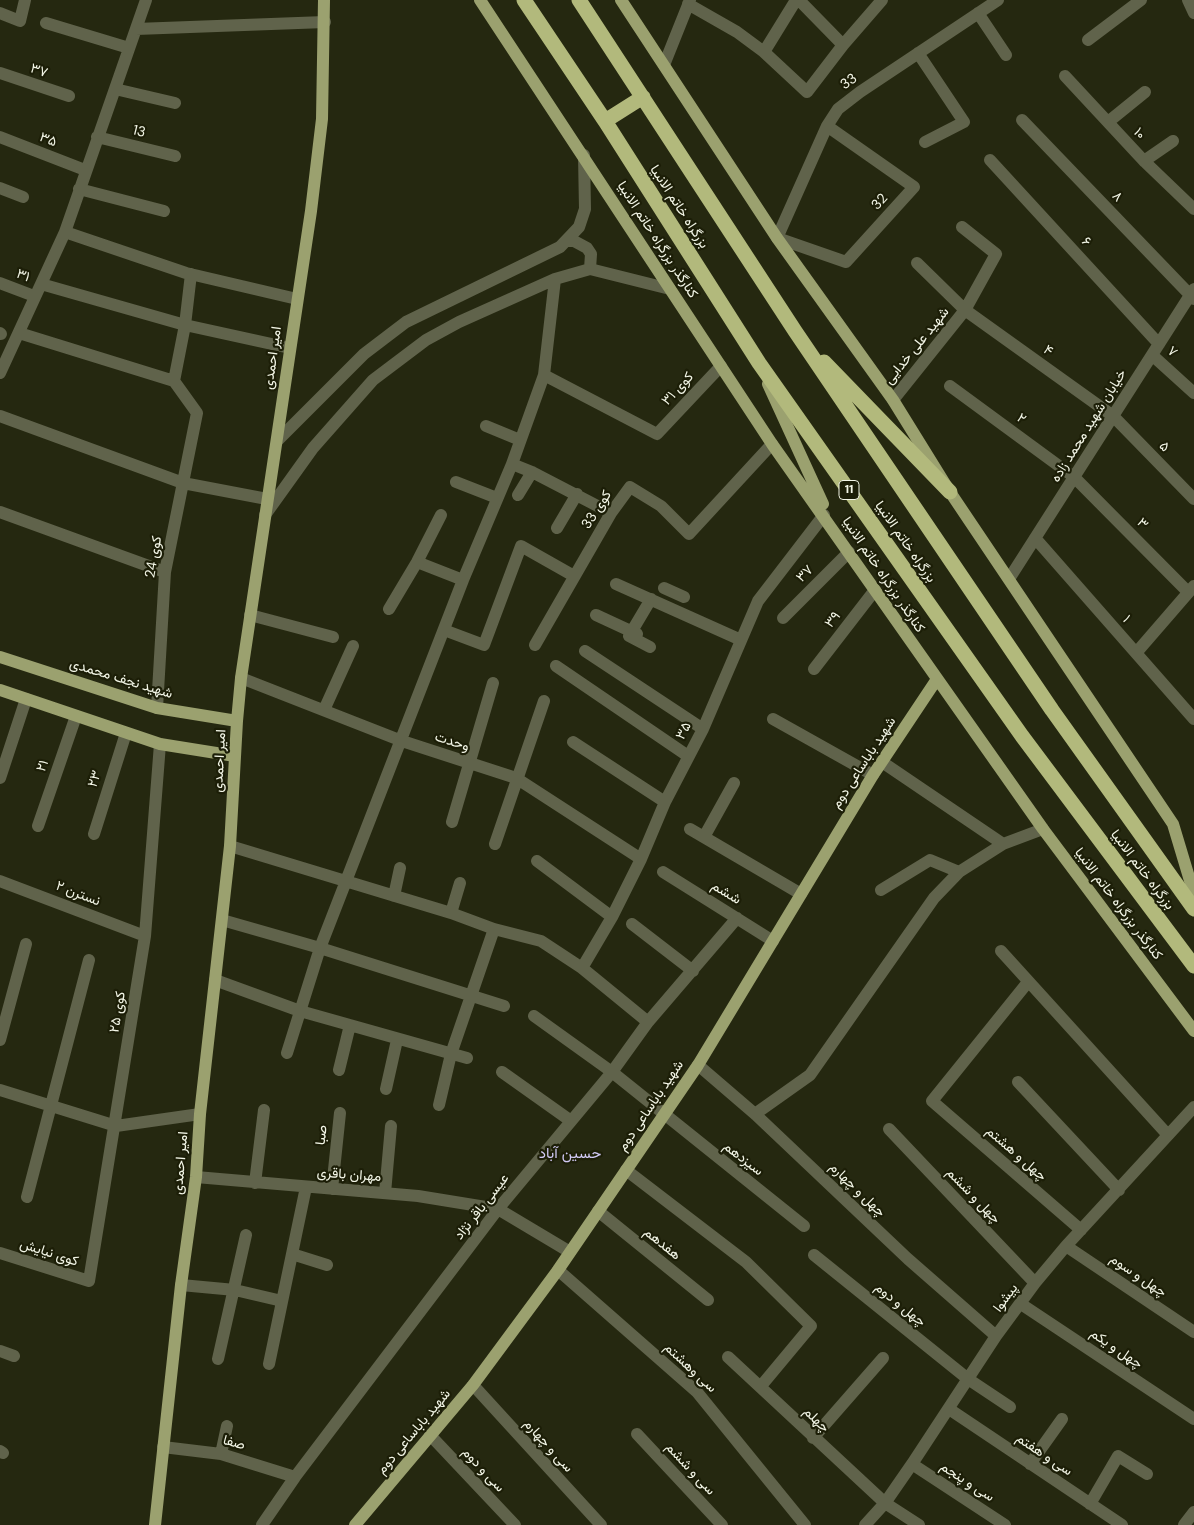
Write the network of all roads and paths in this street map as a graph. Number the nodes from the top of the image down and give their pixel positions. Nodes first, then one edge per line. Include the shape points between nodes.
1 (25, 0) edge
2 (146, 0) edge
3 (324, 0) edge
4 (480, 0) edge
5 (524, 0) edge
6 (580, 0) edge
7 (621, 0) edge
8 (797, 0) edge
9 (882, 0) edge
10 (998, 0) edge
11 (1141, 0) edge
12 (1188, 0) edge
13 (689, 2) edge
14 (978, 13) junction
15 (1194, 13) edge
16 (0, 14) edge
17 (325, 22) junction
18 (46, 23) dead end
19 (136, 29) junction
20 (1088, 40) dead end
21 (843, 45) junction
22 (129, 48) junction
23 (764, 52) junction
24 (918, 53) junction
25 (1006, 55) dead end
26 (664, 66) junction
27 (0, 73) edge
28 (1065, 76) dead end
29 (114, 89) junction
30 (1144, 92) dead end
31 (69, 96) dead end
32 (643, 98) junction
33 (175, 103) dead end
34 (1022, 120) dead end
35 (605, 121) junction
36 (1108, 122) junction
37 (827, 126) junction
38 (0, 137) edge
39 (97, 137) junction
40 (1172, 141) dead end
41 (925, 142) dead end
42 (584, 155) junction
43 (174, 156) dead end
44 (990, 160) dead end
45 (1144, 161) junction
46 (85, 170) junction
47 (0, 188) edge
48 (79, 189) junction
49 (23, 197) dead end
50 (1194, 210) edge
51 (164, 211) dead end
52 (962, 227) dead end
53 (65, 232) junction
54 (777, 238) junction
55 (566, 241) junction
56 (917, 263) dead end
57 (590, 269) junction
58 (191, 274) junction
59 (555, 279) junction
60 (0, 283) edge
61 (41, 284) junction
62 (670, 289) junction
63 (1193, 294) edge
64 (34, 296) junction
65 (297, 300) junction
66 (965, 310) junction
67 (186, 325) junction
68 (795, 331) junction
69 (19, 333) junction
70 (290, 348) junction
71 (1156, 349) junction
72 (759, 363) junction
73 (721, 366) junction
74 (0, 373) edge
75 (544, 375) junction
76 (174, 381) junction
77 (950, 386) dead end
78 (1194, 393) edge
79 (893, 400) junction
80 (0, 416) edge
81 (1113, 416) junction
82 (486, 426) dead end
83 (520, 440) junction
84 (277, 441) junction
85 (772, 444) junction
86 (512, 464) junction
87 (532, 472) junction
88 (1074, 477) junction
89 (456, 482) dead end
90 (183, 483) junction
91 (950, 492) junction
92 (577, 494) junction
93 (518, 495) dead end
94 (497, 498) junction
95 (267, 499) junction
96 (1194, 499) edge
97 (0, 512) edge
98 (611, 513) junction
99 (265, 515) junction
100 (441, 515) dead end
101 (824, 515) junction
102 (557, 528) dead end
103 (834, 529) junction
104 (1035, 538) junction
105 (849, 552) junction
106 (417, 562) junction
107 (165, 572) junction
108 (574, 576) junction
109 (1009, 579) junction
110 (463, 580) junction
111 (616, 584) dead end
112 (1191, 589) edge
113 (875, 590) junction
114 (684, 597) dead end
115 (654, 601) junction
116 (389, 609) dead end
117 (250, 615) junction
118 (596, 615) dead end
119 (783, 618) dead end
120 (444, 630) junction
121 (635, 633) junction
122 (333, 637) dead end
123 (741, 640) junction
124 (535, 645) dead end
125 (353, 646) dead end
126 (650, 647) dead end
127 (585, 651) dead end
128 (1136, 653) junction
129 (0, 657) edge
130 (556, 666) dead end
131 (814, 669) dead end
132 (241, 678) junction
133 (937, 680) junction
134 (493, 683) dead end
135 (0, 690) edge
136 (26, 699) junction
137 (544, 701) dead end
138 (156, 708) junction
139 (324, 710) junction
140 (76, 716) junction
141 (773, 719) dead end
142 (1194, 719) edge
143 (236, 721) junction
144 (703, 729) junction
145 (126, 733) junction
146 (402, 741) junction
147 (573, 742) dead end
148 (160, 744) junction
149 (235, 756) junction
150 (688, 756) junction
151 (882, 762) junction
152 (470, 764) junction
153 (873, 775) junction
154 (0, 778) edge
155 (516, 778) junction
156 (734, 783) dead end
157 (665, 802) junction
158 (452, 822) dead end
159 (38, 826) dead end
160 (690, 829) dead end
161 (1043, 829) junction
162 (94, 834) dead end
163 (704, 837) junction
164 (495, 844) dead end
165 (1003, 844) junction
166 (230, 846) junction
167 (641, 859) junction
168 (537, 861) dead end
169 (400, 868) dead end
170 (663, 872) dead end
171 (959, 872) junction
172 (0, 881) edge
173 (346, 882) junction
174 (460, 883) dead end
175 (881, 890) dead end
176 (801, 894) junction
177 (1194, 894) edge
178 (394, 896) junction
179 (1194, 909) edge
180 (451, 914) junction
181 (612, 917) junction
182 (738, 918) junction
183 (222, 920) junction
184 (632, 924) dead end
185 (494, 929) junction
186 (145, 936) junction
187 (773, 941) junction
188 (26, 944) dead end
189 (320, 948) junction
190 (1001, 951) dead end
191 (89, 960) dead end
192 (1194, 966) edge
193 (582, 968) junction
194 (693, 971) junction
195 (215, 980) junction
196 (1028, 982) junction
197 (471, 997) junction
198 (504, 1006) dead end
199 (300, 1011) junction
200 (534, 1016) dead end
201 (648, 1022) junction
202 (350, 1026) junction
203 (1194, 1032) edge
204 (0, 1040) edge
205 (397, 1040) junction
206 (287, 1053) dead end
207 (451, 1054) junction
208 (467, 1058) dead end
209 (698, 1065) junction
210 (339, 1070) dead end
211 (502, 1072) dead end
212 (612, 1072) junction
213 (1018, 1082) dead end
214 (386, 1089) dead end
215 (0, 1090) edge
216 (439, 1105) dead end
217 (51, 1106) junction
218 (1194, 1107) edge
219 (264, 1110) dead end
220 (340, 1113) dead end
221 (200, 1114) junction
222 (755, 1114) junction
223 (663, 1116) junction
224 (571, 1121) junction
225 (116, 1126) junction
226 (391, 1126) dead end
227 (889, 1129) dead end
228 (1167, 1134) junction
229 (626, 1170) junction
230 (196, 1177) junction
231 (254, 1183) junction
232 (306, 1187) junction
233 (332, 1189) junction
234 (1119, 1190) junction
235 (385, 1193) junction
236 (27, 1197) dead end
237 (498, 1209) junction
238 (598, 1211) junction
239 (804, 1226) dead end
240 (1081, 1230) junction
241 (246, 1235) dead end
242 (1066, 1246) junction
243 (0, 1252) edge
244 (570, 1252) junction
245 (292, 1254) junction
246 (814, 1255) dead end
247 (327, 1265) dead end
248 (558, 1270) junction
249 (89, 1281) joint
250 (1035, 1283) junction
251 (181, 1285) junction
252 (234, 1290) junction
253 (708, 1300) dead end
254 (282, 1302) junction
255 (1021, 1304) junction
256 (1194, 1332) edge
257 (996, 1336) junction
258 (0, 1351) edge
259 (14, 1356) dead end
260 (728, 1357) dead end
261 (883, 1358) dead end
262 (218, 1359) dead end
263 (269, 1364) dead end
264 (968, 1379) junction
265 (473, 1385) junction
266 (761, 1386) junction
267 (1010, 1407) dead end
268 (949, 1409) junction
269 (1194, 1418) edge
270 (1062, 1419) dead end
271 (226, 1426) dead end
272 (637, 1434) dead end
273 (430, 1435) junction
274 (813, 1438) junction
275 (163, 1447) junction
276 (222, 1454) junction
277 (912, 1464) junction
278 (1030, 1464) junction
279 (1146, 1474) dead end
280 (296, 1477) junction
281 (885, 1503) junction
282 (1090, 1504) junction
283 (1194, 1512) edge
284 (359, 1523) edge
285 (155, 1525) edge
286 (262, 1525) edge
287 (515, 1525) edge
288 (601, 1525) edge
289 (722, 1525) edge
290 (805, 1525) edge
291 (865, 1525) edge
292 (919, 1525) edge
293 (1005, 1525) edge
294 (1122, 1525) edge
295 (1184, 1525) edge

1 - 16 street via 20,21
2 - 19 street
3 - 17 main road, امیر احمدی
4 - 42 main road, کنارگذر بزرگراه خاتم الانبیا
5 - 35 highway, بزرگراه خاتم الانبیا / 11
6 - 32 highway, بزرگراه خاتم الانبیا
7 - 26 main road
8 - 21 street
8 - 23 street
9 - 21 street
10 - 14 street, 33
11 - 20 street
12 - 15 street
13 - 23 street
13 - 26 street
14 - 24 street, 33
14 - 25 street
17 - 19 street
17 - 65 main road, امیر احمدی via 322,119
18 - 22 street
19 - 22 street
21 - 23 street via 808,92
22 - 29 street
24 - 37 street, 33 via 838,109
24 - 41 street via 964,122
26 - 54 main road
27 - 31 street, ۳۷
28 - 36 street, ۱۰
29 - 33 street
29 - 39 street
30 - 36 street
32 - 35 highway
32 - 68 highway, بزرگراه خاتم الانبیا
34 - 63 street, ۸
35 - 72 highway, بزرگراه خاتم الانبیا / 11
36 - 45 street, ۱۰
37 - 54 street, 33
37 - 54 street, 32 via 914,187 846,262
38 - 46 street, ۳۵
39 - 43 street, 13
39 - 46 street
40 - 45 street
42 - 55 street via 585,210 579,227
42 - 62 main road, کنارگذر بزرگراه خاتم الانبیا
44 - 71 street, ۶
45 - 50 street, ۱۰
46 - 48 street
47 - 49 street
48 - 51 street
48 - 53 street
52 - 66 street, شهید علی خدایی via 996,254
53 - 58 street
53 - 61 street
54 - 79 main road
55 - 57 street via 574,240 587,248 591,254
55 - 84 street via 535,261 406,322 364,354
56 - 66 street, ۴
57 - 59 street
57 - 62 street
58 - 65 street
58 - 67 street
59 - 75 street
59 - 99 street via 426,340 373,380 313,448
60 - 64 street, ۳۱
61 - 64 street
61 - 67 street
62 - 73 main road, کنارگذر بزرگراه خاتم الانبیا
63 - 71 street, خیابان شهید محمد زاده
64 - 69 street
65 - 70 main road, امیر احمدی
66 - 79 street, شهید علی خدایی
66 - 81 street, ۴
67 - 70 street
67 - 76 street
68 - 91 highway
68 - 179 highway, بزرگراه خاتم الانبیا via 1052,710
69 - 74 street
69 - 76 street
70 - 84 main road, امیر احمدی
71 - 78 street, ۷
71 - 81 street, خیابان شهید محمد زاده
72 - 103 main road
72 - 192 highway, بزرگراه خاتم الانبیا / 11 via 1022,736
73 - 75 street, کوی ۳۱ via 656,434
73 - 85 main road, کنارگذر بزرگراه خاتم الانبیا
75 - 83 street
76 - 90 street, کوی 24 via 197,413
77 - 88 street, ۲
79 - 91 main road
80 - 90 street
81 - 88 street, خیابان شهید محمد زاده
81 - 96 street, ۵
82 - 83 street
83 - 86 street
84 - 95 main road, امیر احمدی
85 - 98 street, کوی 33 via 689,534 661,506 630,487
85 - 101 main road, کنارگذر بزرگراه خاتم الانبیا
86 - 87 street
86 - 94 street
87 - 92 street
87 - 93 street
88 - 104 street, خیابان شهید محمد زاده
88 - 112 street, ۳
89 - 94 street
90 - 95 street
90 - 107 street, کوی 24
91 - 109 main road
92 - 98 street
92 - 102 street
94 - 110 street
95 - 99 main road, امیر احمدی
97 - 107 street
98 - 108 street, کوی 33
99 - 117 main road, امیر احمدی
100 - 106 street
101 - 103 main road, کنارگذر بزرگراه خاتم الانبیا
101 - 123 street, ۳۵ via 758,601
103 - 105 main road, کنارگذر بزرگراه خاتم الانبیا
104 - 109 street, خیابان شهید محمد زاده
104 - 128 street, ۱
105 - 113 main road, کنارگذر بزرگراه خاتم الانبیا
105 - 119 street, ۳۷
106 - 110 street
106 - 116 street
107 - 138 street, کوی 24
108 - 120 street via 521,546 484,646
108 - 124 street, کوی 33
109 - 177 main road via 1172,824
110 - 120 street
111 - 115 street
112 - 128 street
113 - 131 street, ۳۹
113 - 133 main road, کنارگذر بزرگراه خاتم الانبیا
114 - 115 street via 665,586
115 - 121 street
115 - 123 street
117 - 122 street
117 - 132 main road, امیر احمدی
118 - 121 street
120 - 146 street
121 - 126 street via 629,636
123 - 144 street, ۳۵
125 - 139 street
127 - 144 street
128 - 142 street, ۱
129 - 138 main road, شهید نجف محمدی
130 - 150 street
132 - 139 street, وحدت
132 - 143 main road, امیر احمدی
133 - 151 main road, شهید باباساعی دوم
133 - 161 main road, کنارگذر بزرگراه خاتم الانبیا
134 - 152 street
135 - 136 main road
136 - 140 main road
136 - 154 street
137 - 155 street
138 - 143 main road, شهید نجف محمدی
139 - 146 street, وحدت
140 - 145 main road
140 - 159 street, ۲۱
141 - 153 street
143 - 149 main road, امیر احمدی
144 - 150 street, ۳۵
145 - 148 main road
145 - 162 street, ۲۳
146 - 152 street, وحدت
146 - 173 street
147 - 157 street
148 - 149 main road
148 - 186 street, کوی ۲۵
149 - 166 main road, امیر احمدی
150 - 157 street, ۳۵
151 - 153 main road, شهید باباساعی دوم
151 - 165 street
152 - 155 street, وحدت
152 - 158 street
153 - 176 main road, شهید باباساعی دوم
155 - 164 street
155 - 167 street, وحدت
156 - 163 street
157 - 167 street, ۳۵
160 - 163 street
161 - 165 street
161 - 203 main road, کنارگذر بزرگراه خاتم الانبیا
163 - 176 street
165 - 171 street
166 - 173 street
166 - 183 main road, امیر احمدی
167 - 181 street, ۳۵
168 - 181 street
169 - 178 street
170 - 182 street, ششم
171 - 175 street via 930,860
171 - 222 street via 934,898 810,1075
172 - 186 street, نسترن ۲
173 - 178 street
173 - 189 street
174 - 180 street
176 - 187 main road, شهید باباساعی دوم
178 - 180 street
180 - 185 street
181 - 193 street, ۳۵
182 - 187 street, ششم
182 - 194 street, عیسی باقر نژاد
183 - 189 street
183 - 195 main road, امیر احمدی
184 - 194 street
185 - 193 street via 541,941
185 - 197 street
186 - 225 street, کوی ۲۵
187 - 209 main road, شهید باباساعی دوم
188 - 204 street
189 - 197 street
189 - 199 street
190 - 196 street
191 - 217 street
193 - 201 street
194 - 201 street, عیسی باقر نژاد
195 - 199 street
195 - 221 main road, امیر احمدی
196 - 228 street
196 - 240 street, چهل و هشتم via 932,1101
197 - 198 street
197 - 207 street
199 - 202 street
199 - 206 street
200 - 212 street, سیزدهم
201 - 212 street, عیسی باقر نژاد
202 - 205 street
202 - 210 street
205 - 207 street
205 - 214 street
207 - 208 street
207 - 216 street
209 - 222 street, چهل و چهارم
209 - 223 main road, شهید باباساعی دوم
211 - 224 street
212 - 223 street, سیزدهم
212 - 224 street, عیسی باقر نژاد
213 - 234 street
215 - 217 street
217 - 225 street
217 - 236 street
218 - 228 street, پیشوا
219 - 231 street
220 - 233 street, صبا
221 - 225 street
221 - 230 main road, امیر احمدی
222 - 257 street, چهل و چهارم via 908,1259
223 - 229 main road, شهید باباساعی دوم
223 - 239 street, سیزدهم
224 - 237 street, عیسی باقر نژاد
225 - 249 street, کوی ۲۵
226 - 235 street
227 - 250 street, چهل و ششم
228 - 234 street, پیشوا
229 - 238 main road, شهید باباساعی دوم
229 - 266 street via 746,1262 811,1326
230 - 231 street, مهران باقری
230 - 251 main road, امیر احمدی
231 - 232 street, مهران باقری
232 - 233 street, مهران باقری
232 - 245 street
233 - 235 street, مهران باقری
234 - 240 street, پیشوا
235 - 237 street, مهران باقری
237 - 244 street
237 - 280 street, عیسی باقر نژاد
238 - 244 main road, شهید باباساعی دوم
238 - 253 street, هفدهم
240 - 242 street, پیشوا
241 - 252 street
242 - 250 street, پیشوا
242 - 256 street, چهل و سوم
243 - 249 street, کوی نیایش
244 - 248 main road, شهید باباساعی دوم
245 - 247 street
245 - 254 street
246 - 264 street, چهل و دوم
248 - 265 main road, شهید باباساعی دوم
248 - 290 street, سی وهشتم via 697,1392
250 - 255 street, پیشوا
251 - 252 street
251 - 275 main road, امیر احمدی
252 - 254 street
252 - 262 street
254 - 263 street
255 - 257 street, پیشوا
255 - 269 street, چهل و یکم
257 - 264 street, پیشوا
258 - 259 street
260 - 266 street, چهلم
261 - 274 street
264 - 267 street, چهل و دوم
264 - 268 street, پیشوا
265 - 273 main road, شهید باباساعی دوم
265 - 288 street, سی و چهارم
266 - 274 street, چهلم
268 - 277 street, پیشوا
268 - 278 street, سی و هفتم
270 - 278 street
271 - 276 street
272 - 289 street, سی و ششم
273 - 284 main road, شهید باباساعی دوم
273 - 287 street, سی و دوم
274 - 281 street, چهلم
275 - 276 street, صفا
275 - 285 main road, امیر احمدی
276 - 280 street, صفا
277 - 281 street, پیشوا
277 - 293 street, سی و پنجم
278 - 282 street, سی و هفتم
279 - 282 street via 1118,1456
280 - 286 street, عیسی باقر نژاد
281 - 291 street, پیشوا
281 - 292 street, چهلم
282 - 294 street, سی و هفتم
283 - 295 street

